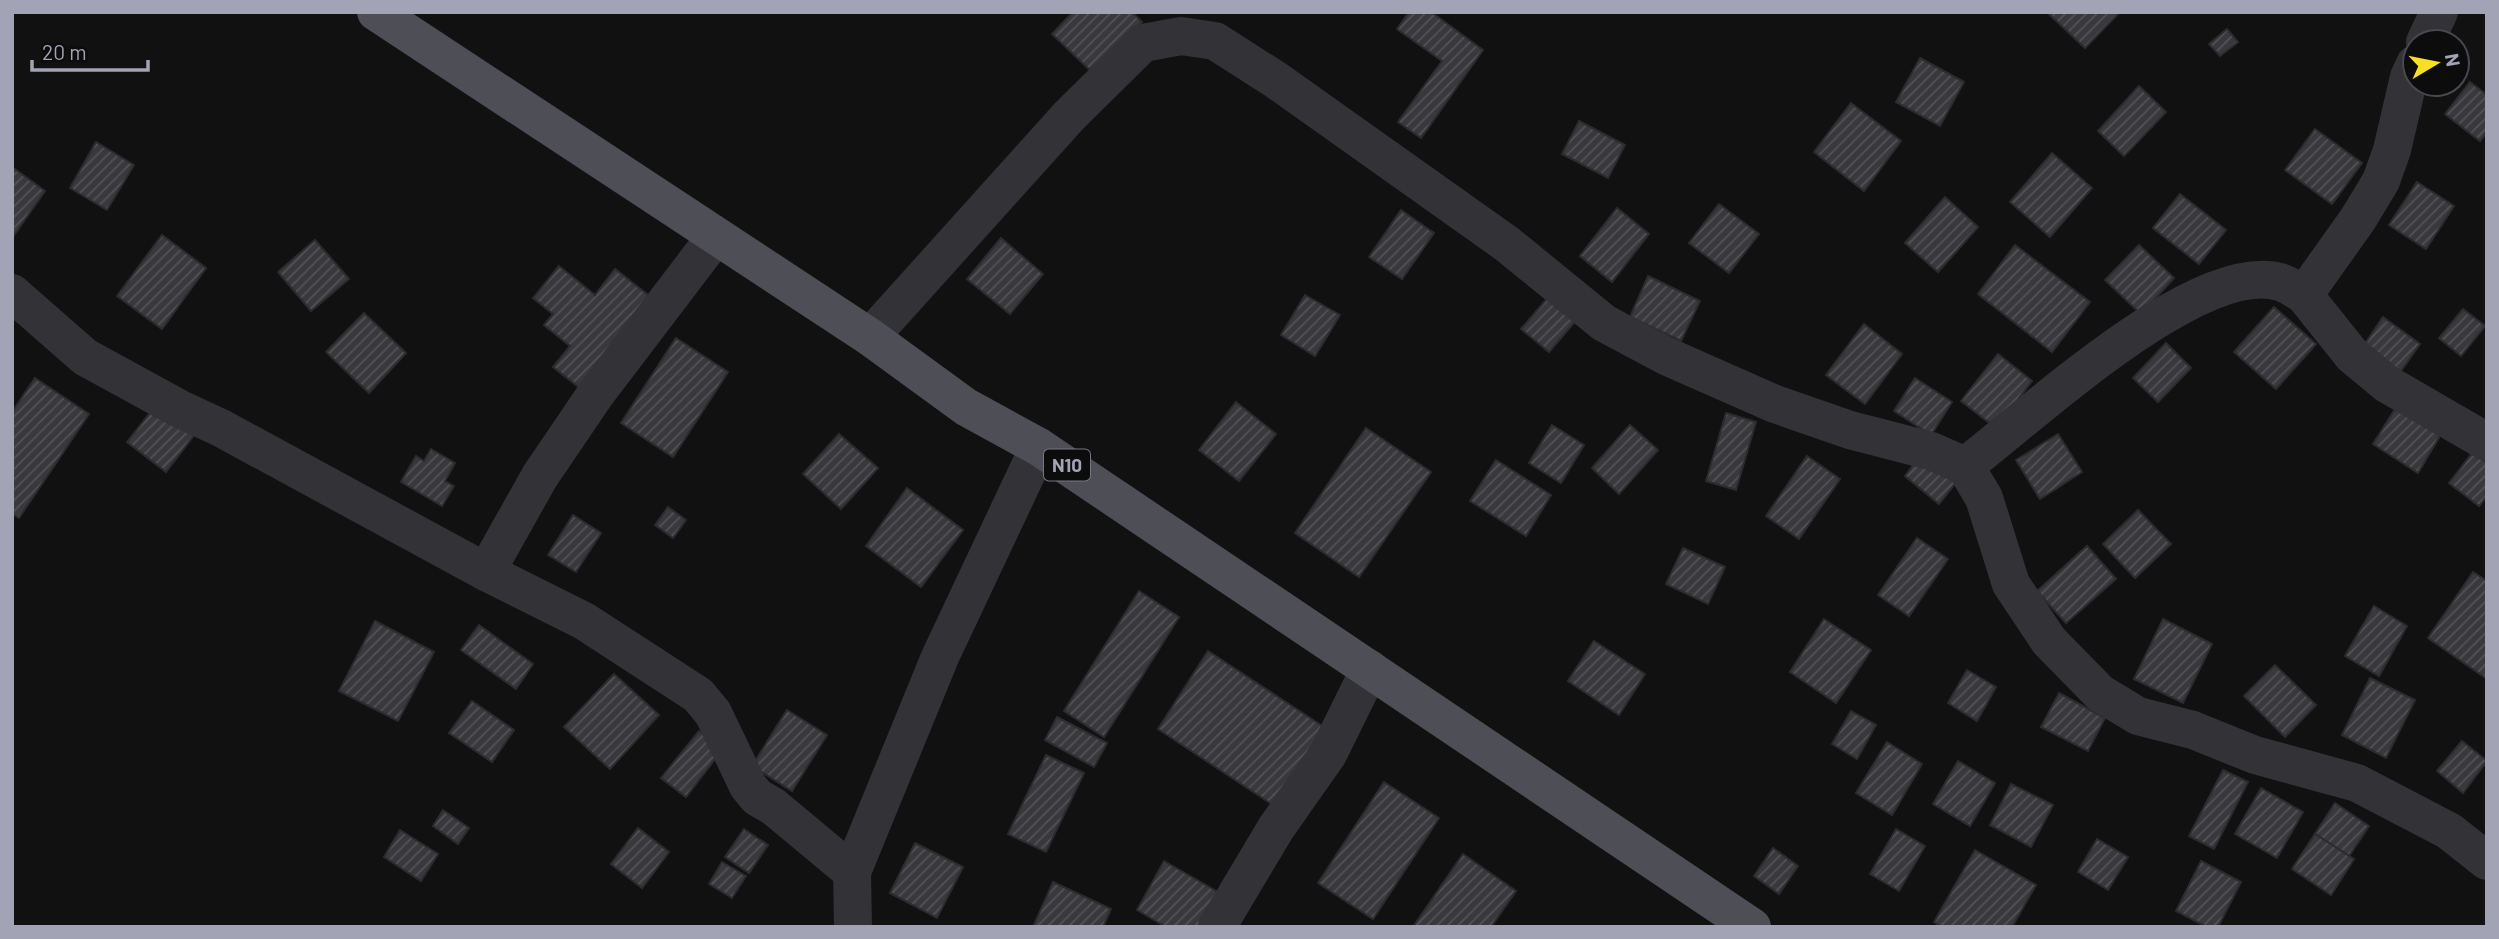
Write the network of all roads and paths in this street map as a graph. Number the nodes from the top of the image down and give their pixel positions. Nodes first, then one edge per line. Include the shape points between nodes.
1 (376, 12) edge
2 (2439, 12) edge
3 (2432, 28) edge
4 (2404, 98) edge
5 (716, 236) junction
6 (12, 293) edge
7 (2304, 295) junction
8 (870, 337) junction
9 (2487, 442) edge
10 (1040, 447) junction
11 (1965, 466) junction
12 (486, 572) junction
13 (1370, 669) junction
14 (2487, 861) edge
15 (860, 908) edge
16 (1217, 927) edge
17 (1752, 927) edge

1 - 5 main road, N10
2 - 3 street
4 - 7 street via 2381,181
5 - 8 main road, N10
5 - 12 street via 595,395 540,476
6 - 12 street via 85,358
7 - 9 street via 2353,355 2387,384
7 - 11 street via 2280,282 2254,280 2215,288 2185,303 2109,352
8 - 10 main road, N10 via 967,407
8 - 11 street via 1069,116 1143,43 1181,36 1215,41 1276,80 1507,244 1604,323 1775,404 1931,451
10 - 13 main road, N10
10 - 15 street via 940,657
11 - 14 street via 1984,498 2011,584 2049,641 2100,693 2138,716 2357,783 2449,831
12 - 15 street via 584,621 698,695 713,713 748,786 774,807
13 - 16 street via 1328,754 1276,828
13 - 17 main road, N10

